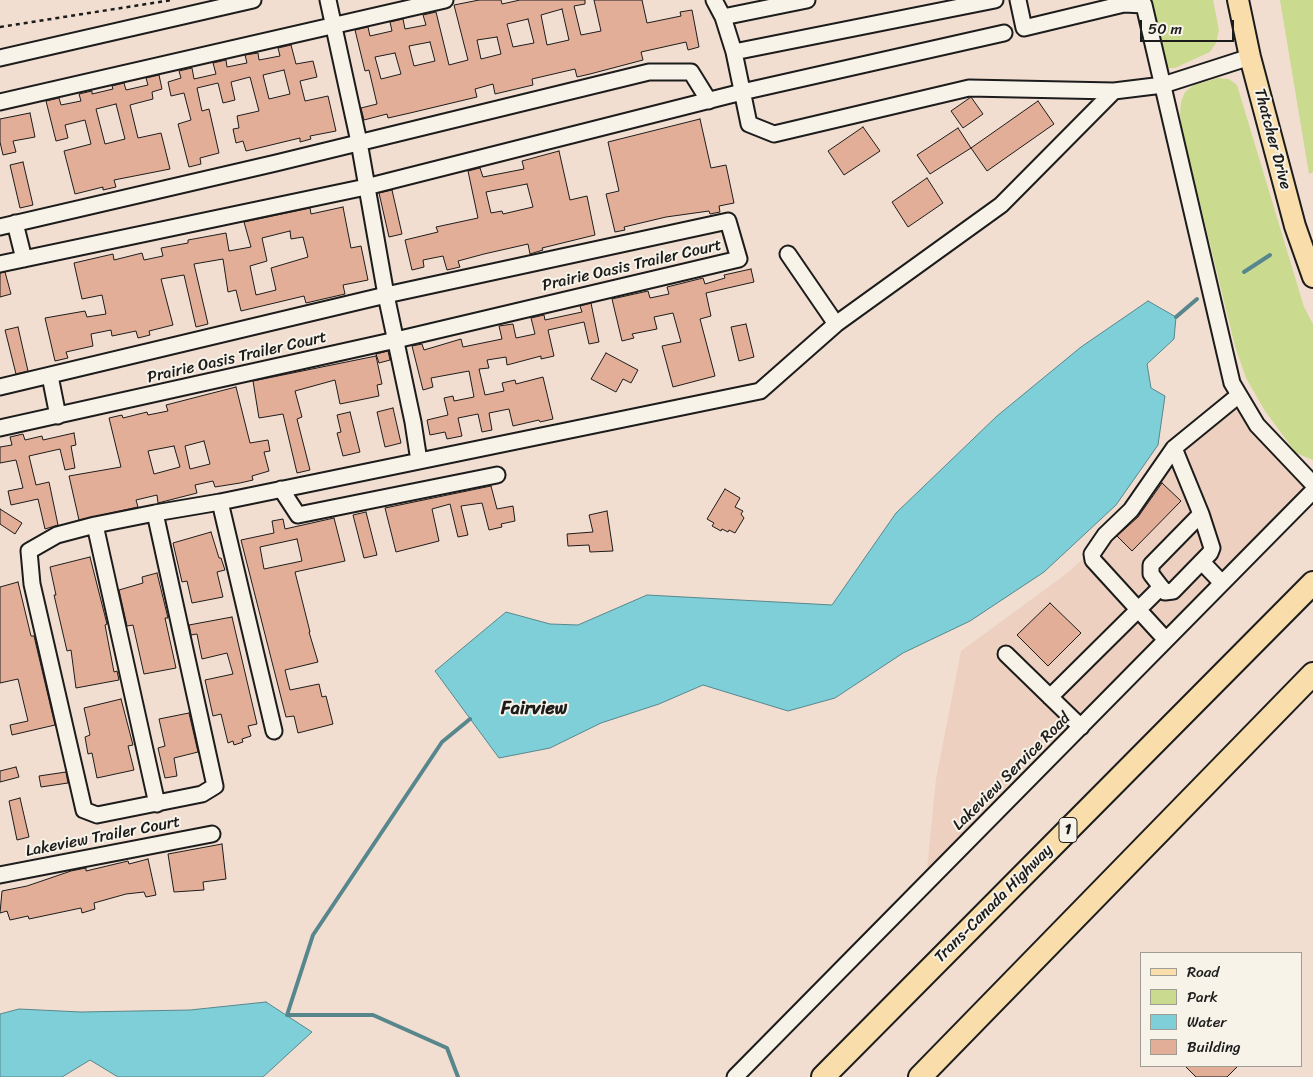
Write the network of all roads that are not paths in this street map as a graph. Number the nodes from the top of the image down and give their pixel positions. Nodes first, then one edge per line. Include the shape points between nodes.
1 (253, 0) edge
2 (328, 0) edge
3 (445, 0) edge
4 (714, 0) edge
5 (807, 0) edge
6 (995, 0) edge
7 (1018, 0) edge
8 (1238, 0) edge
9 (723, 18) junction
10 (334, 26) junction
11 (1004, 33) dead end
12 (734, 52) junction
13 (1250, 57) junction
14 (0, 58) edge
15 (1163, 85) junction
16 (1114, 91) junction
17 (742, 92) junction
18 (709, 101) junction
19 (0, 102) edge
20 (359, 142) junction
21 (366, 187) junction
22 (15, 223) junction
23 (0, 227) edge
24 (788, 254) dead end
25 (24, 259) junction
26 (0, 264) edge
27 (1313, 277) edge
28 (386, 295) junction
29 (836, 324) junction
30 (396, 340) junction
31 (50, 376) junction
32 (0, 387) edge
33 (1239, 395) junction
34 (58, 416) junction
35 (0, 428) edge
36 (1174, 448) junction
37 (418, 461) junction
38 (497, 475) dead end
39 (1313, 484) edge
40 (281, 489) junction
41 (1313, 491) edge
42 (220, 502) junction
43 (155, 513) junction
44 (1201, 514) junction
45 (94, 525) junction
46 (1202, 562) junction
47 (1222, 583) junction
48 (1313, 583) edge
49 (1161, 588) junction
50 (1139, 609) junction
51 (1166, 640) junction
52 (1006, 654) dead end
53 (1313, 674) edge
54 (1050, 697) junction
55 (1081, 726) junction
56 (274, 731) dead end
57 (157, 804) junction
58 (212, 834) dead end
59 (0, 875) edge
60 (735, 1077) edge
61 (823, 1077) edge
62 (920, 1077) edge

1 - 14 street
2 - 10 street
3 - 10 street
4 - 9 street
5 - 9 street
6 - 12 street
7 - 15 street via 1024,28 1124,4 1144,6
8 - 13 main road, Thatcher Drive
9 - 12 street
10 - 19 street
10 - 20 street
11 - 17 street
12 - 17 street
13 - 15 street
13 - 27 main road, Thatcher Drive via 1295,226
15 - 16 street
15 - 33 street via 1232,383
16 - 17 street via 969,88 774,134 749,124
16 - 29 street via 1001,205
17 - 18 street
18 - 20 street via 691,72 649,72
18 - 21 street
20 - 21 street
20 - 22 street
21 - 25 street
21 - 28 street
22 - 23 street
22 - 25 street
24 - 29 street
25 - 26 street
28 - 30 street
28 - 30 street, Prairie Oasis Trailer Court via 728,221 739,259
28 - 31 street, Prairie Oasis Trailer Court
29 - 37 street via 760,391
30 - 34 street, Prairie Oasis Trailer Court
30 - 37 street
31 - 32 street, Prairie Oasis Trailer Court
31 - 34 street
33 - 36 street
33 - 39 street via 1257,425
34 - 35 street, Prairie Oasis Trailer Court
36 - 44 street
36 - 50 street via 1131,510 1092,554
37 - 40 street
38 - 40 street via 298,515
40 - 42 street
41 - 47 street, Lakeview Service Road
42 - 43 street
42 - 56 street
43 - 45 street
43 - 57 street via 215,786 202,794
44 - 46 street via 1212,548
44 - 49 street via 1151,565 1150,574
45 - 57 street
45 - 57 street via 57,535 29,551 32,584 84,810 97,815
46 - 47 street
46 - 49 street via 1173,591 1165,592
47 - 51 street, Lakeview Service Road
48 - 61 highway, Trans-Canada Highway / 1
49 - 50 street
50 - 51 street
50 - 54 street
51 - 55 street, Lakeview Service Road
52 - 54 street
53 - 62 highway
54 - 55 street
55 - 60 street, Lakeview Service Road
58 - 59 street, Lakeview Trailer Court

